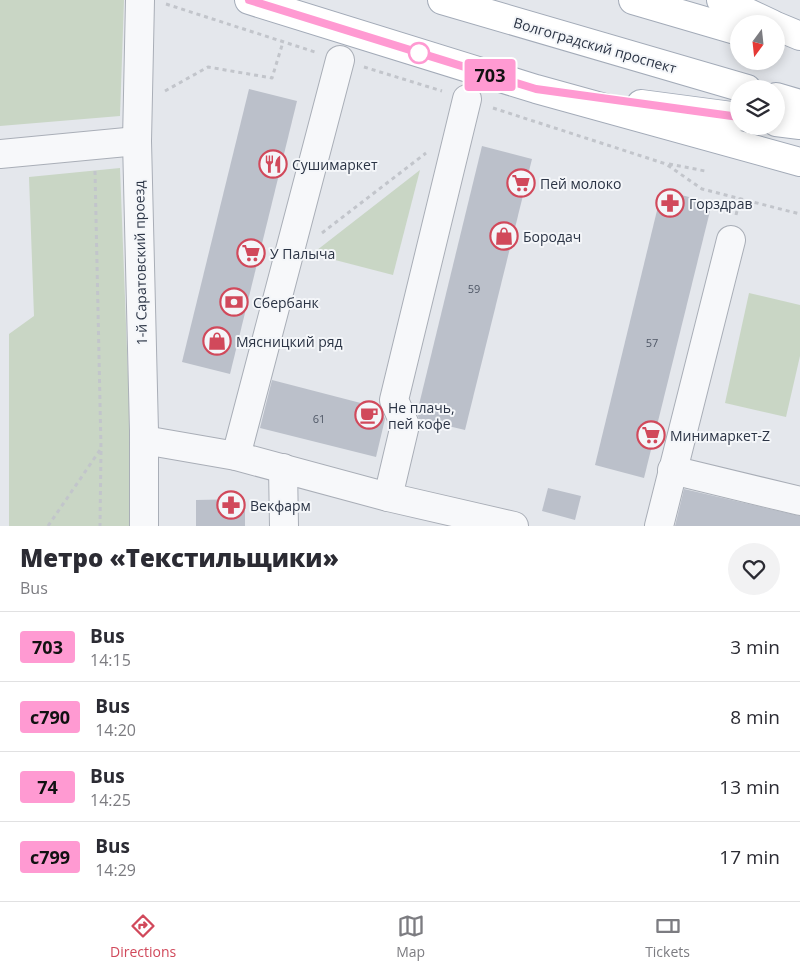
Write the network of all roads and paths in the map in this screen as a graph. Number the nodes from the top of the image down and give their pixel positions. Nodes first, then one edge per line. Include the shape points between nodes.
1 (140, 0) edge
2 (249, 0) edge
3 (442, 0) edge
4 (633, 0) edge
5 (721, 0) edge
6 (753, 15) edge
7 (730, 28) edge
8 (785, 30) edge
9 (800, 36) edge
10 (283, 42) dead end
11 (785, 45) edge
12 (800, 49) edge
13 (340, 60) dead end
14 (730, 84) edge
15 (536, 89) junction
16 (159, 94) dead end
17 (467, 99) dead end
18 (785, 100) edge
19 (800, 104) edge
20 (730, 116) edge
21 (785, 123) edge
22 (800, 125) edge
23 (137, 141) junction
24 (432, 147) dead end
25 (0, 154) edge
26 (800, 162) edge
27 (666, 164) dead end
28 (95, 170) dead end
29 (705, 171) dead end
30 (731, 240) dead end
31 (287, 261) junction
32 (144, 440) junction
33 (101, 449) junction
34 (236, 456) junction
35 (283, 468) junction
36 (672, 470) junction
37 (388, 497) junction
38 (800, 501) edge
39 (48, 526) edge
40 (100, 526) edge
41 (144, 526) edge
42 (284, 526) edge
43 (514, 526) edge
44 (659, 526) edge

1 - 23 street, 1-й Саратовский проезд
2 - 15 main road
3 - 14 main road, Волгоградский проспект
4 - 7 main road
5 - 6 main road
8 - 9 main road
10 - 16 path via 272,78 208,68
11 - 12 main road
13 - 31 street
15 - 20 main road
15 - 26 main road
17 - 37 street via 394,400 405,425
18 - 19 main road
21 - 22 main road
23 - 25 street
23 - 32 street, 1-й Саратовский проезд
24 - 31 path
27 - 29 path
28 - 33 path
30 - 36 street
31 - 34 street
32 - 34 street
32 - 41 street, 1-й Саратовский проезд
33 - 39 path
33 - 40 path
34 - 35 street
35 - 37 street
35 - 42 street
36 - 38 street
36 - 44 street
37 - 43 street

